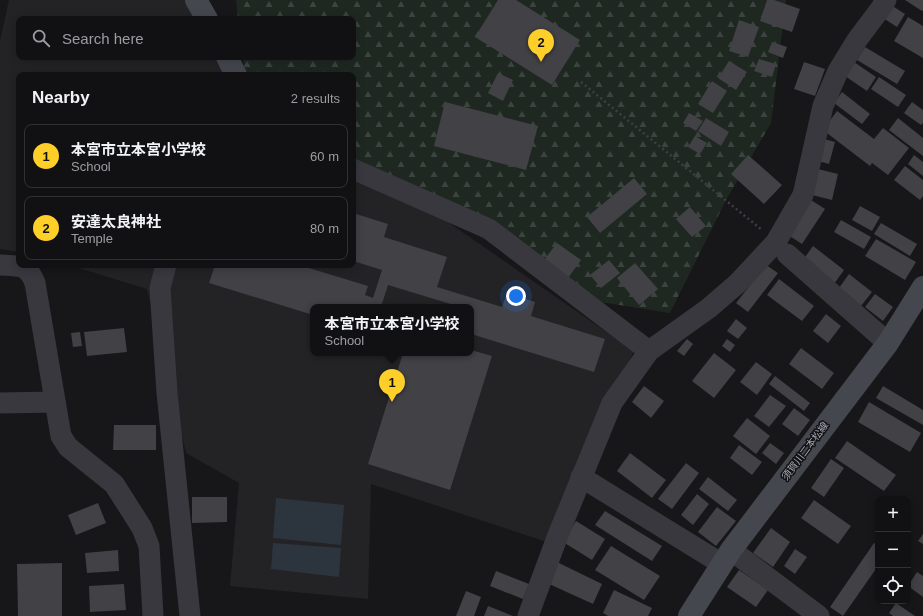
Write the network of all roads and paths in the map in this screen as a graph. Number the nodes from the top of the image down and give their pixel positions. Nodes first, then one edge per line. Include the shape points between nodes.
1 (196, 0) edge
2 (886, 0) edge
3 (205, 16) edge
4 (228, 60) edge
5 (234, 72) edge
6 (581, 82) dead end
7 (356, 170) edge
8 (782, 248) junction
9 (0, 265) edge
10 (16, 267) edge
11 (25, 268) edge
12 (165, 268) edge
13 (920, 301) edge
14 (888, 343) junction
15 (649, 351) junction
16 (55, 402) junction
17 (0, 403) edge
18 (582, 477) junction
19 (727, 557) junction
20 (153, 616) edge
21 (190, 616) edge
22 (528, 616) edge
23 (689, 616) edge
24 (820, 616) edge

1 - 3 main road
2 - 8 street via 838,71 823,106 803,195
4 - 5 main road
6 - 8 path
7 - 15 street via 489,228
8 - 14 street
8 - 15 street via 709,308
9 - 10 street
11 - 16 street via 34,278
12 - 21 street via 160,288 167,393
13 - 14 main road, 須賀川二本松線
14 - 19 main road, 須賀川二本松線
15 - 18 street via 612,403
16 - 17 street
16 - 20 street via 61,436 68,446 114,484 142,528 149,546
18 - 19 street
18 - 22 street
19 - 23 main road, 須賀川二本松線
19 - 24 street

